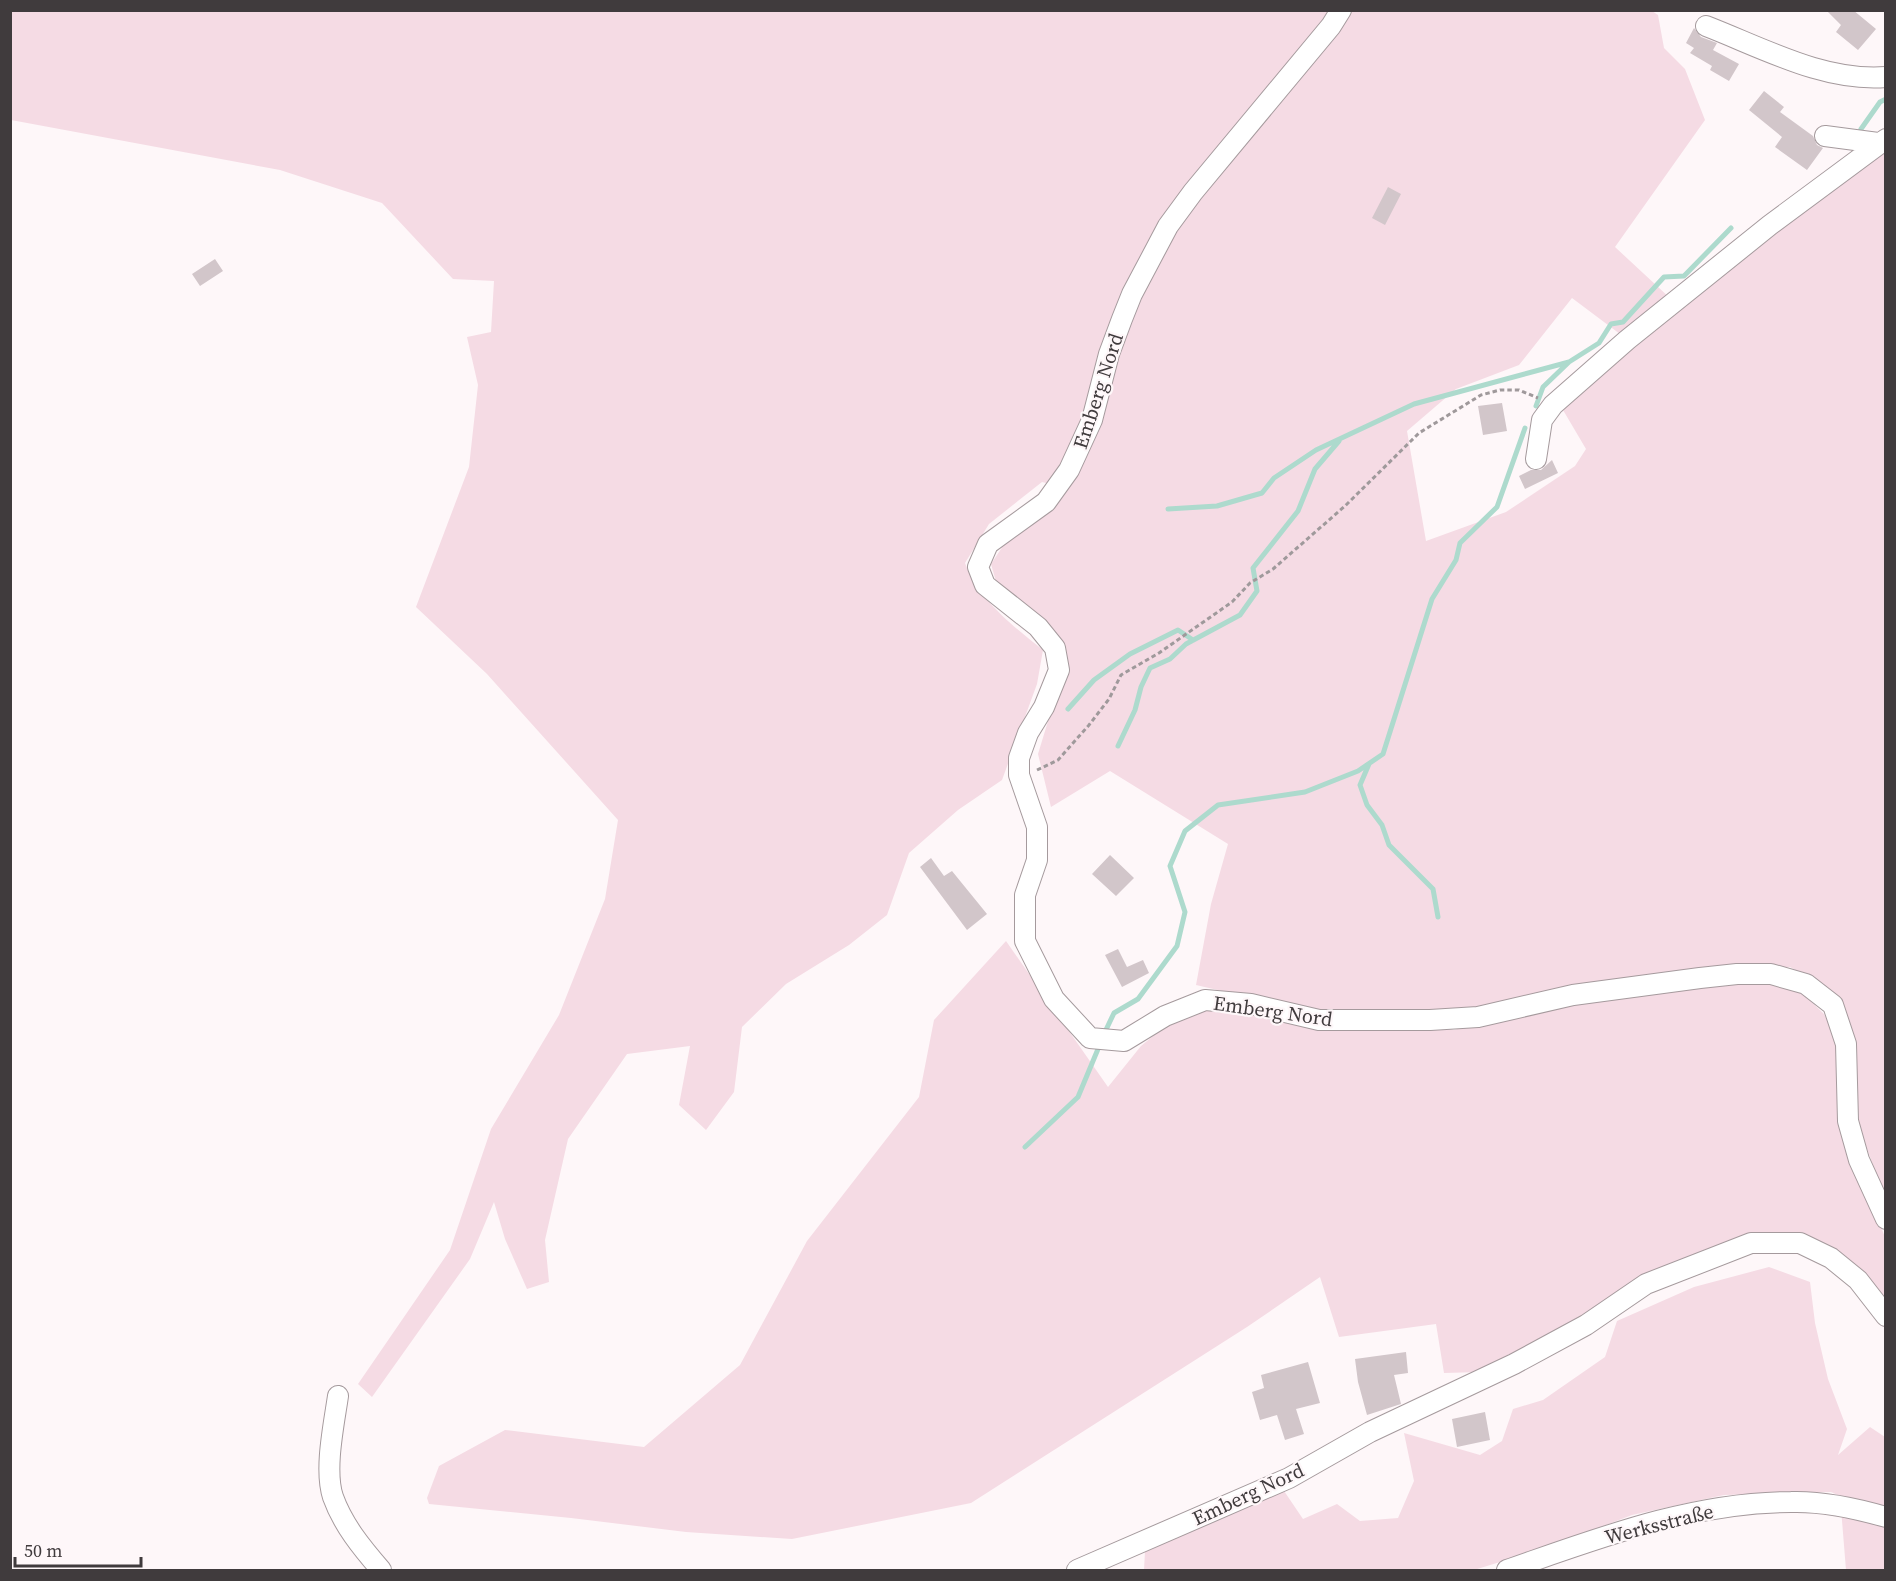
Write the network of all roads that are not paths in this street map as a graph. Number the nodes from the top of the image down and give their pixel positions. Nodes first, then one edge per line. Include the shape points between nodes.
1 (1341, 10) edge
2 (1706, 27) dead end
3 (1886, 77) edge
4 (1826, 136) dead end
5 (1882, 141) edge
6 (1536, 459) dead end
7 (1886, 1220) edge
8 (1886, 1316) edge
9 (338, 1396) dead end
10 (1886, 1517) edge
11 (381, 1570) edge
12 (1077, 1570) edge
13 (1507, 1570) edge

1 - 7 street, Emberg Nord via 1168,226 1132,294 1109,354 1092,420 1070,470 1046,502 988,544 978,567 985,585 1038,627 1055,648 1059,670 1019,758 1019,775 1037,827 1037,860 1025,895 1025,941 1054,999 1090,1038 1124,1041 1164,1016 1206,1000 1251,1004 1318,1020 1430,1020 1478,1017 1573,995 1737,974 1771,974 1806,984 1833,1005 1846,1044 1848,1122 1859,1160
2 - 3 street via 1808,67 1855,78
4 - 5 street
5 - 6 street via 1627,340 1554,405 1542,420
8 - 12 street, Emberg Nord via 1858,1280 1831,1258 1800,1243 1751,1243 1646,1284 1586,1325 1514,1364 1370,1431 1289,1478
9 - 11 street via 329,1458 333,1496 356,1542
10 - 13 street, Werksstraße via 1849,1507 1791,1502 1686,1513 1603,1536

